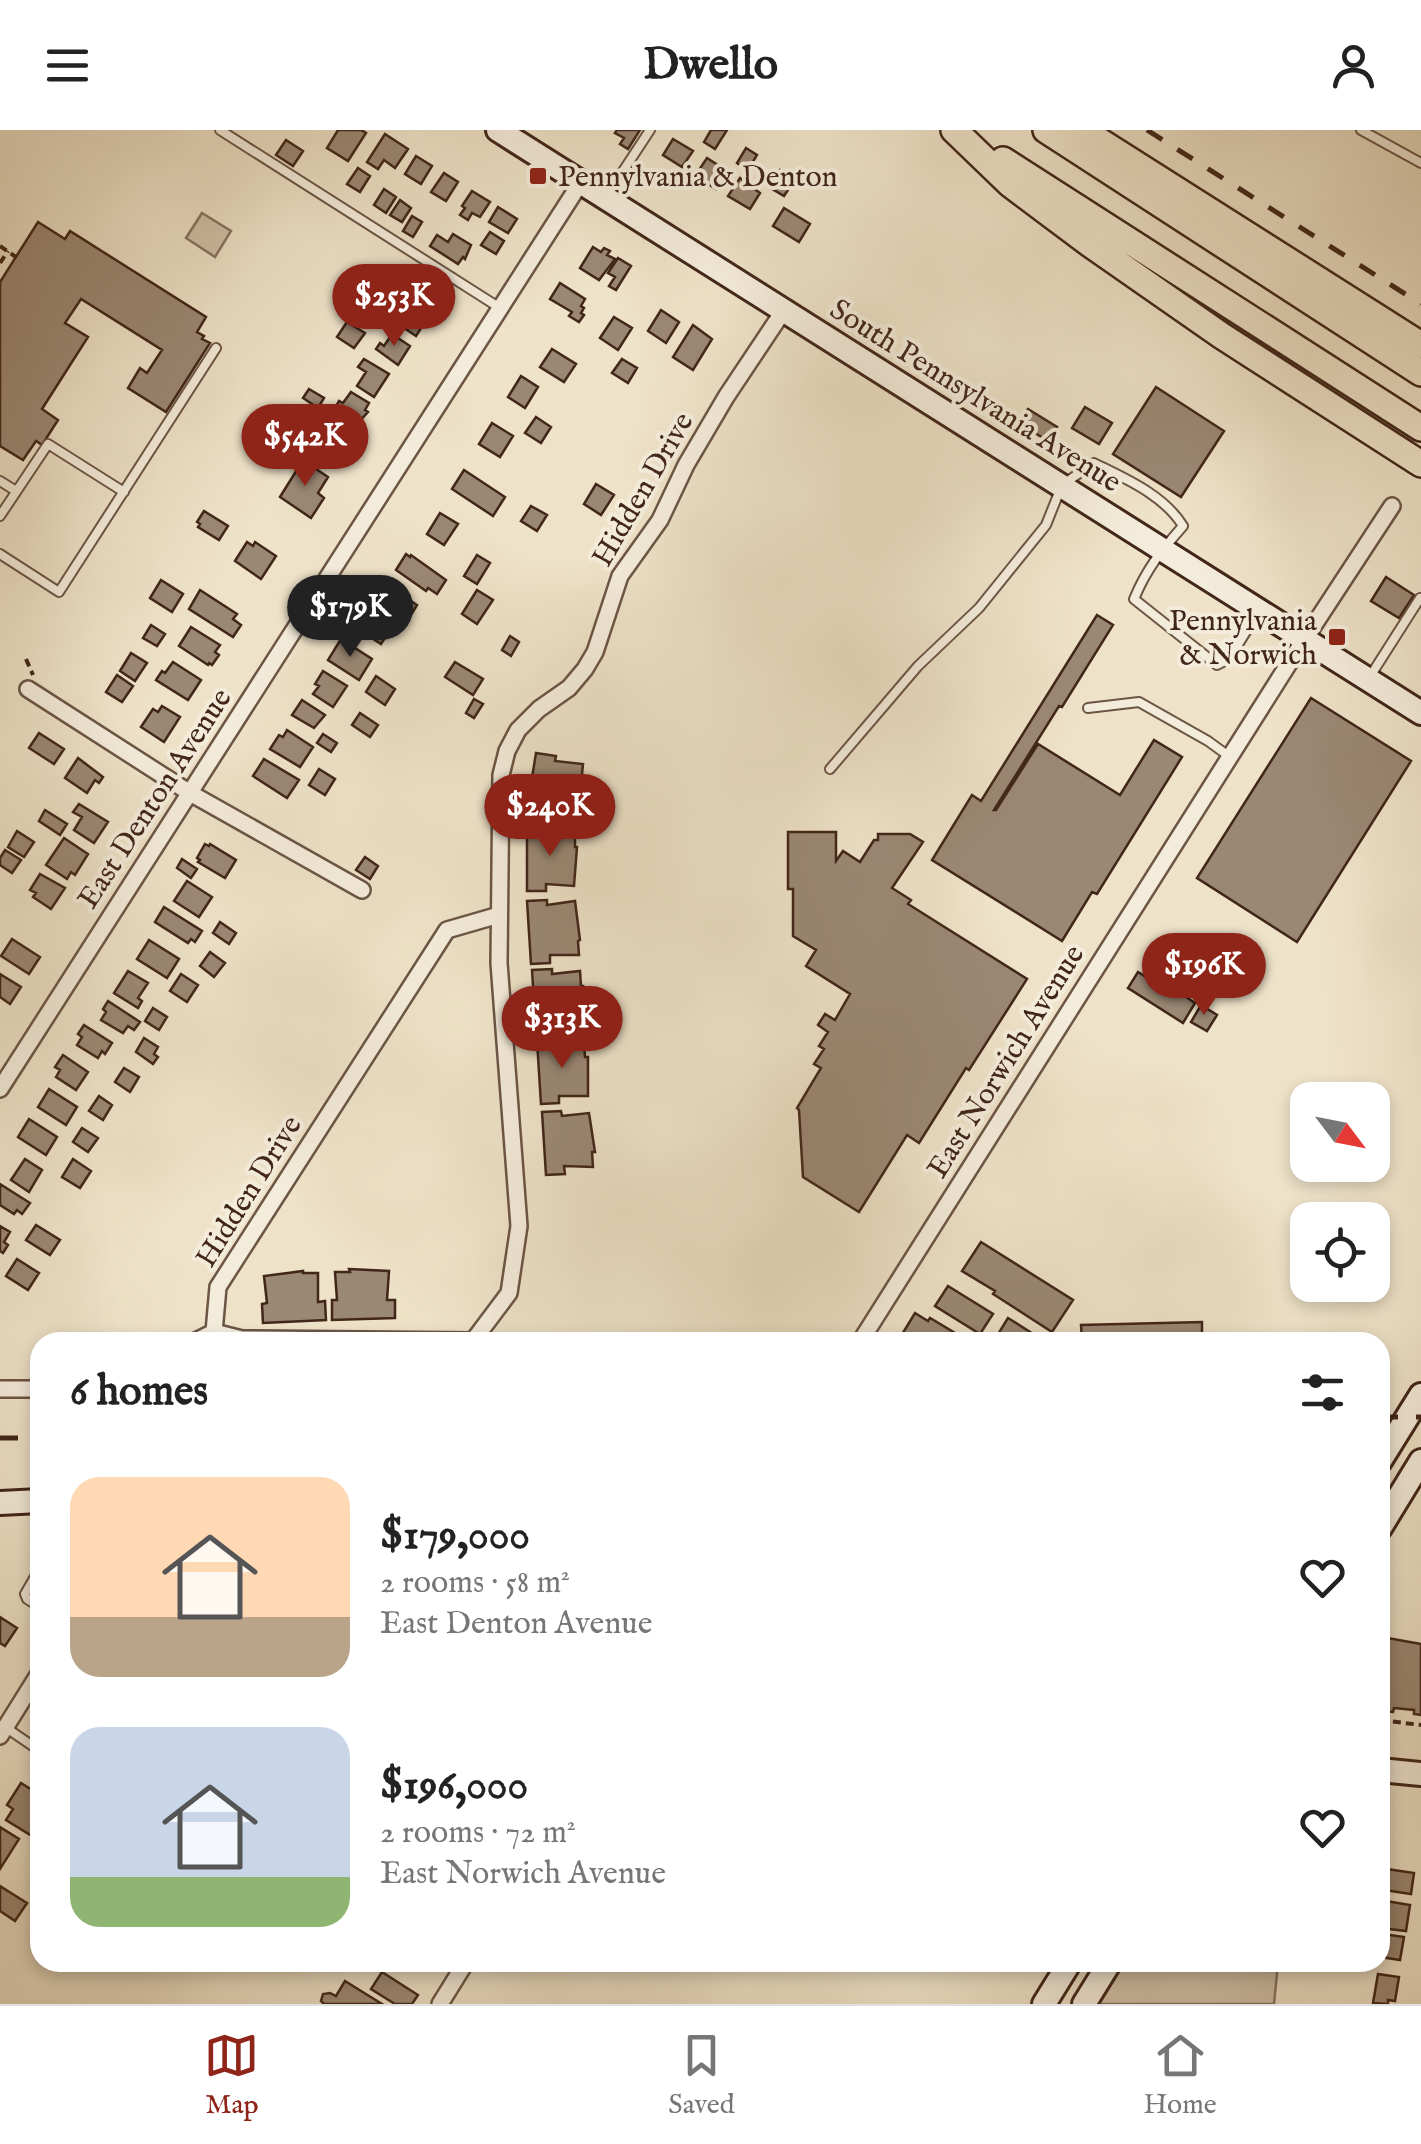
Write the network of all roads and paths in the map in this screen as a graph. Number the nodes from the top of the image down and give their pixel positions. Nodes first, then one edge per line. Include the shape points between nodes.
1 (220, 130) edge
2 (498, 130) edge
3 (650, 130) edge
4 (955, 130) edge
5 (1046, 130) edge
6 (1082, 130) edge
7 (1361, 130) edge
8 (1421, 163) edge
9 (581, 182) junction
10 (605, 198) junction
11 (0, 246) edge
12 (8, 251) junction
13 (16, 256) dead end
14 (0, 263) edge
15 (500, 308) junction
16 (784, 310) junction
17 (1421, 345) edge
18 (216, 348) dead end
19 (1421, 374) edge
20 (1421, 428) edge
21 (1421, 464) edge
22 (0, 481) edge
23 (1062, 485) junction
24 (16, 491) junction
25 (124, 492) junction
26 (1392, 506) dead end
27 (0, 516) edge
28 (1162, 548) junction
29 (0, 554) edge
30 (1420, 598) edge
31 (1260, 610) junction
32 (1305, 638) junction
33 (1368, 679) junction
34 (28, 689) dead end
35 (1088, 708) dead end
36 (1421, 713) edge
37 (1230, 757) junction
38 (830, 769) dead end
39 (190, 793) junction
40 (362, 890) dead end
41 (499, 916) junction
42 (0, 1089) edge
43 (214, 1332) edge
44 (480, 1332) edge
45 (866, 1332) edge
46 (0, 1388) edge
47 (30, 1389) edge
48 (1421, 1395) edge
49 (1390, 1445) edge
50 (1421, 1461) edge
51 (30, 1502) edge
52 (0, 1503) edge
53 (1390, 1512) edge
54 (30, 1688) edge
55 (1390, 1721) edge
56 (1421, 1725) edge
57 (3, 1731) edge
58 (30, 1746) edge
59 (1390, 1770) edge
60 (1421, 1774) edge
61 (460, 1972) edge
62 (1064, 1972) edge
63 (1104, 1972) edge
64 (440, 2004) edge
65 (1044, 2004) edge
66 (1084, 2004) edge

1 - 15 lane
2 - 9 street, South Pennsylvania Avenue
3 - 10 lane
4 - 20 main road
4 - 21 main road via 1010,184 1090,244
5 - 19 main road
6 - 17 main road
7 - 8 lane
9 - 10 street, South Pennsylvania Avenue
9 - 15 street, East Denton Avenue
10 - 16 street, South Pennsylvania Avenue
11 - 12 path
12 - 13 path
12 - 14 path
15 - 39 street, East Denton Avenue
16 - 23 street, South Pennsylvania Avenue
16 - 41 street, Hidden Drive via 620,576 585,669 518,730 507,751 500,775
18 - 25 lane
22 - 24 lane
23 - 28 street, South Pennsylvania Avenue
23 - 28 lane via 1094,463 1132,482 1174,510 1183,526
23 - 38 lane via 1046,524 980,608 918,666
24 - 25 lane via 48,444
24 - 27 lane
25 - 29 lane via 59,592
26 - 32 street, East Norwich Avenue
28 - 31 street, South Pennsylvania Avenue
28 - 31 lane via 1134,599 1217,665 1229,660
30 - 33 lane
31 - 32 street, South Pennsylvania Avenue
32 - 33 street, South Pennsylvania Avenue
32 - 37 street, East Norwich Avenue
33 - 36 street, South Pennsylvania Avenue
34 - 39 street
35 - 37 lane via 1139,702
37 - 45 street, East Norwich Avenue
39 - 40 street
39 - 42 street, East Denton Avenue
41 - 43 street, Hidden Drive via 446,930 218,1287
41 - 44 street, Hidden Drive via 518,1226 509,1293
46 - 47 street
48 - 49 street
50 - 53 street
51 - 52 street
54 - 57 street
55 - 56 path
57 - 58 lane
59 - 60 street
61 - 64 street
62 - 65 street
63 - 66 street

